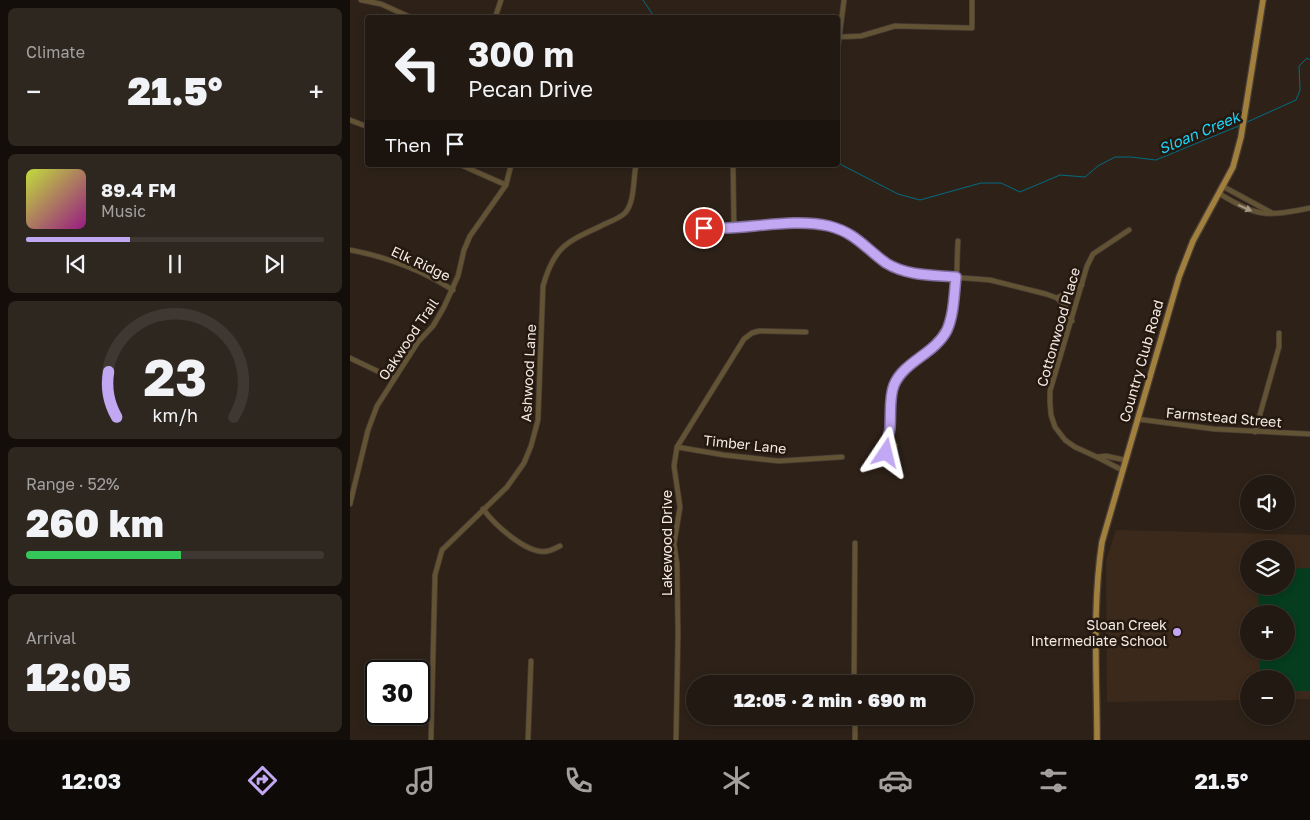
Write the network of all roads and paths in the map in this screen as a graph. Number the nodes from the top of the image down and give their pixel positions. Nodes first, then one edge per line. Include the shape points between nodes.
1 (361, 0) edge
2 (502, 0) edge
3 (844, 0) edge
4 (972, 0) edge
5 (1263, 0) edge
6 (382, 2) edge
7 (406, 15) edge
8 (496, 15) edge
9 (840, 29) edge
10 (840, 36) edge
11 (350, 120) edge
12 (365, 126) edge
13 (466, 167) edge
14 (510, 167) edge
15 (636, 167) edge
16 (733, 167) edge
17 (506, 185) junction
18 (1224, 187) junction
19 (1220, 194) junction
20 (1310, 208) edge
21 (1273, 214) junction
22 (692, 225) dead end
23 (734, 227) junction
24 (1129, 230) dead end
25 (958, 241) dead end
26 (350, 250) edge
27 (956, 277) junction
28 (1083, 285) junction
29 (453, 290) junction
30 (1057, 298) junction
31 (1072, 322) junction
32 (806, 332) dead end
33 (1279, 333) dead end
34 (350, 358) edge
35 (394, 379) junction
36 (1137, 419) junction
37 (1255, 432) junction
38 (1310, 434) edge
39 (890, 437) dead end
40 (677, 447) junction
41 (1097, 457) junction
42 (842, 458) dead end
43 (1125, 460) junction
44 (1122, 470) junction
45 (350, 475) edge
46 (357, 477) junction
47 (350, 504) edge
48 (483, 509) junction
49 (855, 543) dead end
50 (560, 546) dead end
51 (531, 661) dead end
52 (854, 675) edge
53 (855, 725) edge
54 (431, 740) edge
55 (528, 740) edge
56 (676, 740) edge
57 (855, 740) edge
58 (1097, 740) edge

1 - 6 street
2 - 8 street
3 - 9 street
4 - 10 street via 972,28 895,26 861,36
5 - 18 main road, Country Club Road via 1241,137
6 - 7 street
11 - 12 street
13 - 17 street
14 - 17 street, Oakwood Trail
15 - 48 street, Ashwood Lane via 630,204 625,213 569,240 548,267 543,286 536,432 516,476
16 - 23 street
17 - 29 street, Oakwood Trail via 470,236
18 - 19 main road, Country Club Road
18 - 21 street
19 -> 21 street via 1242,208 1258,214
19 - 36 main road, Country Club Road via 1193,241 1179,277
20 - 21 street
22 - 23 street via 716,229
23 - 27 street via 827,226 850,233 900,270
24 - 28 street, Cottonwood Place via 1093,254
25 - 27 street
26 - 29 street, Elk Ridge via 392,259
27 - 30 street via 990,280
27 - 39 street via 952,314 946,331 938,344 902,372 894,385
28 - 30 street
28 - 31 street, Cottonwood Place
29 - 35 street, Oakwood Trail via 438,318
30 - 31 street via 1065,306
31 - 41 street, Cottonwood Place via 1050,391 1051,415 1065,440
32 - 40 street, Lakewood Drive via 759,332 744,339
33 - 37 street via 1279,348
34 - 35 street
35 - 46 street, Oakwood Trail via 370,423
36 - 37 street, Farmstead Street
36 - 43 main road, Country Club Road
37 - 38 street, Farmstead Street
40 - 42 street, Timber Lane via 779,460
40 - 56 street, Lakewood Drive via 674,466 680,507 674,544 678,634
41 - 43 street, Cottonwood Place
41 - 44 street, Cottonwood Place
43 - 44 main road, Country Club Road
44 - 58 main road, Country Club Road via 1098,568
45 - 46 street
46 - 47 street, Oakwood Trail
48 - 50 street via 491,519 530,548 547,551
48 - 54 street, Ashwood Lane via 442,550 438,561
49 - 52 street
51 - 55 street
53 - 57 street

